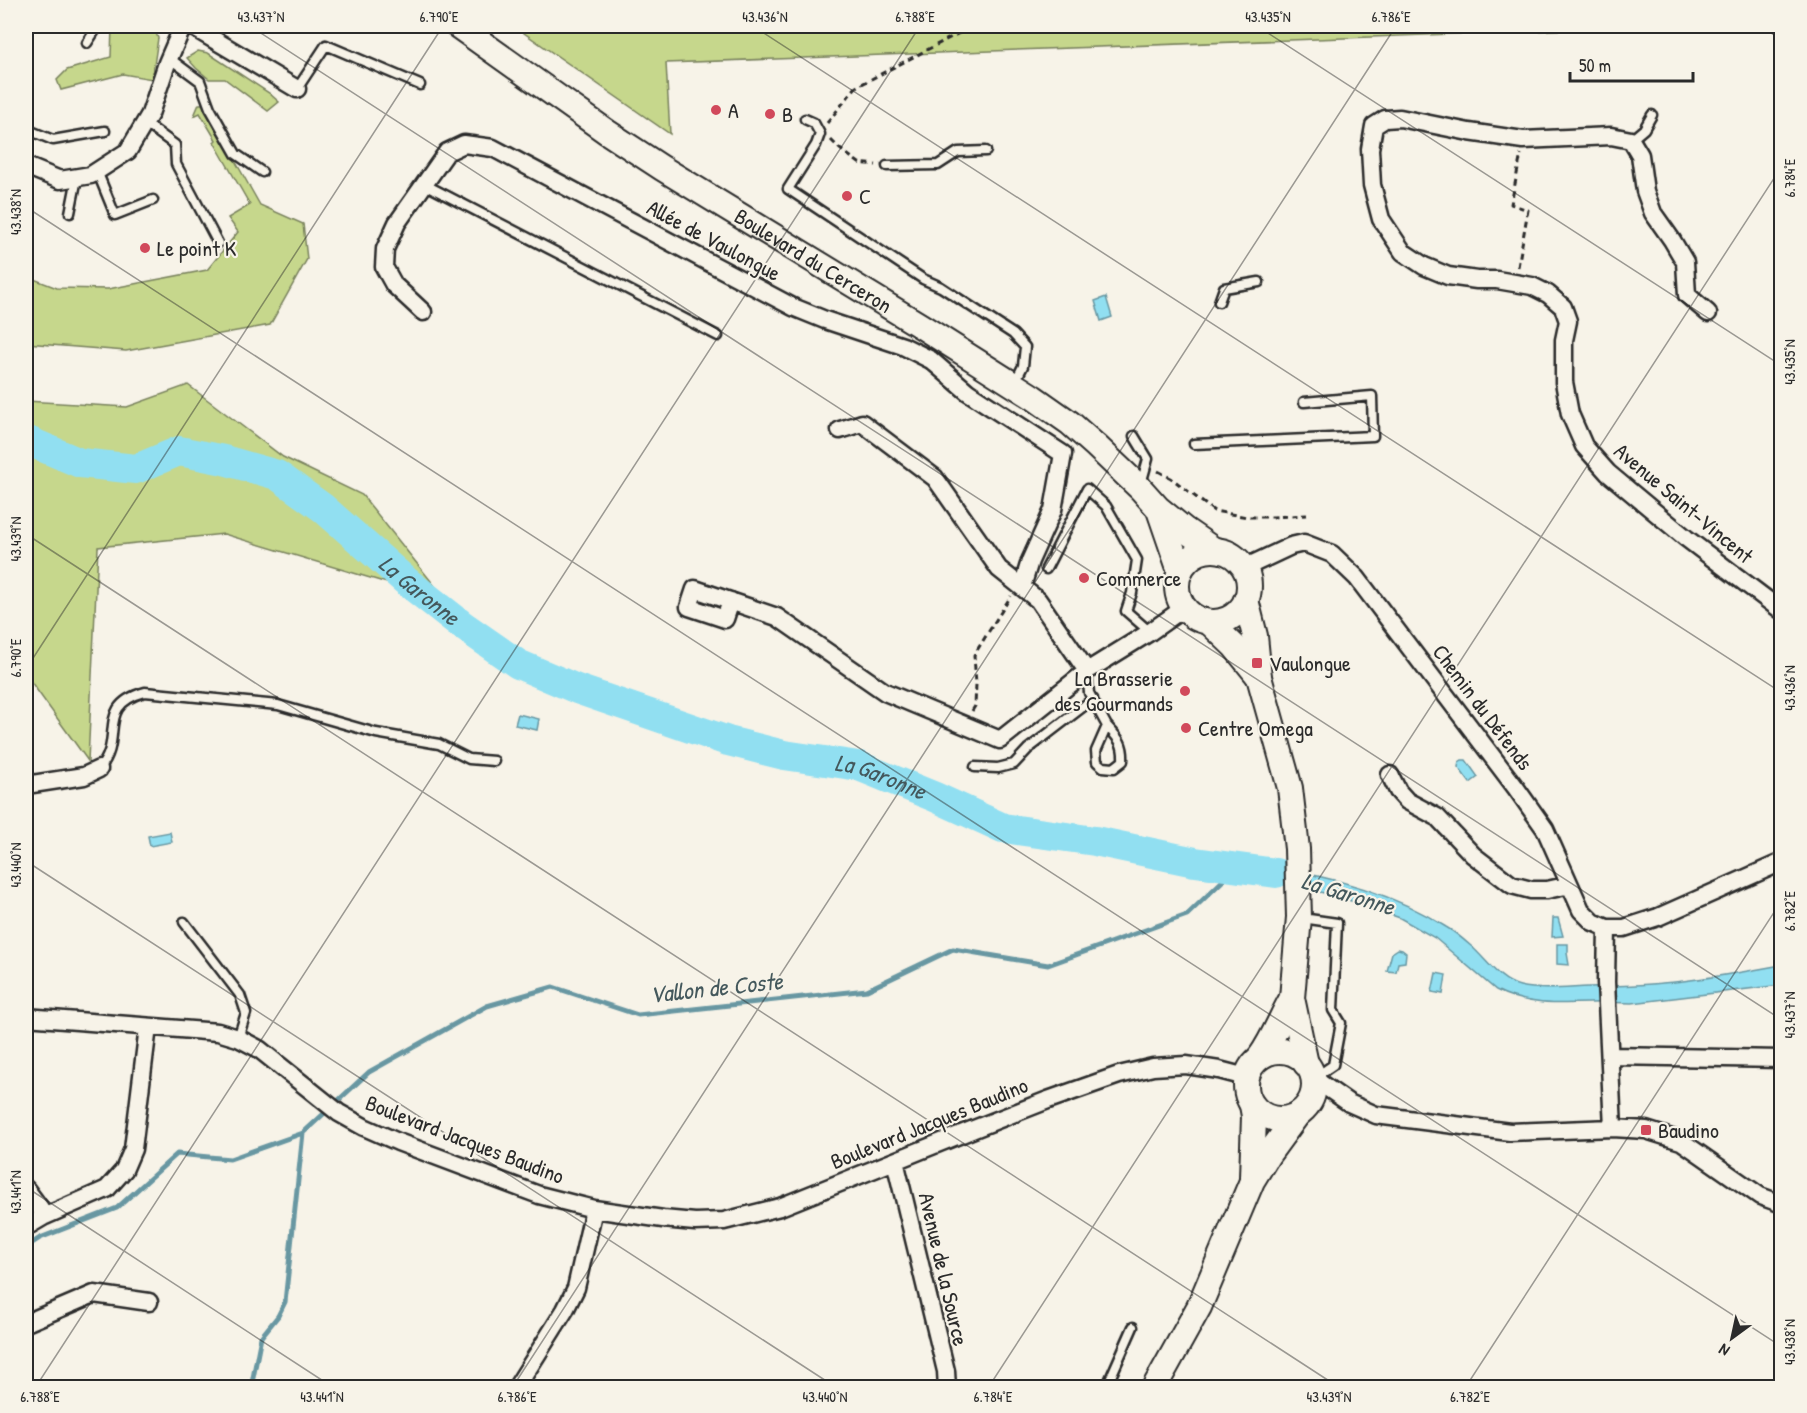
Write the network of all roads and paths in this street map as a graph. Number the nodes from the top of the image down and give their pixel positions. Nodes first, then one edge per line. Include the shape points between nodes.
1 (98, 26) edge
2 (183, 26) edge
3 (192, 26) edge
4 (458, 26) edge
5 (967, 26) edge
6 (87, 43) dead end
7 (169, 58) junction
8 (420, 85) dead end
9 (297, 88) joint
10 (1652, 115) dead end
11 (805, 119) dead end
12 (145, 123) junction
13 (26, 129) edge
14 (828, 131) dead end
15 (105, 132) dead end
16 (1523, 140) junction
17 (1631, 140) junction
18 (816, 145) junction
19 (986, 151) dead end
20 (26, 166) edge
21 (887, 166) joint
22 (97, 171) junction
23 (262, 172) dead end
24 (77, 178) junction
25 (424, 183) junction
26 (153, 200) dead end
27 (70, 213) dead end
28 (218, 243) dead end
29 (1259, 282) dead end
30 (1516, 282) junction
31 (1219, 302) dead end
32 (423, 312) dead end
33 (1708, 313) dead end
34 (718, 336) dead end
35 (1014, 385) junction
36 (1304, 402) dead end
37 (840, 430) dead end
38 (1134, 436) dead end
39 (1194, 444) dead end
40 (1143, 477) junction
41 (1158, 508) junction
42 (1307, 515) dead end
43 (1214, 550) junction
44 (1244, 568) junction
45 (1046, 569) dead end
46 (1180, 571) junction
47 (1020, 586) junction
48 (1246, 600) junction
49 (731, 601) dead end
50 (1184, 608) junction
51 (1782, 611) edge
52 (1209, 622) junction
53 (1150, 632) junction
54 (1087, 670) junction
55 (1259, 678) junction
56 (1093, 699) junction
57 (965, 726) junction
58 (1107, 726) junction
59 (494, 761) dead end
60 (975, 767) dead end
61 (99, 769) joint
62 (1390, 775) dead end
63 (26, 786) edge
64 (1782, 862) edge
65 (1570, 885) junction
66 (1298, 909) junction
67 (184, 922) dead end
68 (1607, 928) junction
69 (1292, 998) junction
70 (26, 1017) edge
71 (148, 1027) junction
72 (238, 1038) junction
73 (1611, 1056) junction
74 (1260, 1057) junction
75 (1782, 1059) edge
76 (1310, 1071) junction
77 (1246, 1077) junction
78 (1252, 1105) junction
79 (1298, 1114) junction
80 (1613, 1128) junction
81 (895, 1161) junction
82 (1252, 1181) junction
83 (26, 1190) edge
84 (1782, 1203) edge
85 (594, 1209) junction
86 (43, 1217) junction
87 (26, 1227) edge
88 (150, 1302) dead end
89 (26, 1323) edge
90 (1133, 1327) dead end
91 (516, 1388) edge
92 (947, 1388) edge
93 (1106, 1388) edge
94 (1154, 1388) edge

1 - 6 lane
2 - 7 street
3 - 9 street
4 - 35 main road, Boulevard du Cerceron via 662,168
5 - 14 path via 856,87 827,124
7 - 12 street
7 - 23 lane via 200,81 236,154
8 - 9 lane via 327,45
10 - 17 lane
11 - 18 lane via 814,123 820,134
12 - 22 street via 128,151
12 - 28 lane via 175,145 176,164
13 - 15 lane via 53,140
16 - 17 street, Avenue Saint-Vincent via 1611,136
16 - 30 path via 1511,204 1528,210
16 - 30 street, Avenue Saint-Vincent via 1400,118 1385,119 1374,126 1370,149 1372,185 1381,219 1403,252 1448,276
17 - 33 street via 1640,155 1653,213 1685,262 1687,295
18 - 21 path via 825,152 830,139 859,163
18 - 35 lane via 788,189 1013,334 1025,347 1023,366
19 - 21 lane via 958,152 938,165
20 - 24 street via 60,180
22 - 24 street
22 - 26 lane via 116,216
24 - 27 lane
25 - 32 street, Allée de Vaulongue via 397,223 385,249 384,267 394,285
25 - 34 lane
25 - 47 street, Allée de Vaulongue via 447,152 464,144 493,148 793,307 903,346 931,360 968,392 1063,454 1053,510
29 - 31 lane via 1224,288
30 - 51 street, Avenue Saint-Vincent via 1548,294 1563,307 1568,321 1564,382 1570,414 1584,446 1608,473 1686,538
35 - 40 main road, Boulevard du Cerceron
36 - 39 lane via 1372,396 1373,436
37 - 47 street via 862,423 935,478 999,569
38 - 40 lane via 1148,459
40 - 41 main road, Boulevard du Cerceron
40 - 42 path via 1171,478 1214,511 1247,517
41 - 43 main road, Boulevard du Cerceron
41 - 46 main road, Boulevard du Cerceron
43 - 44 main road via 1236,559
43 - 46 main road via 1194,555
44 - 48 main road via 1249,589
44 - 65 street, Chemin du Défends via 1304,543 1332,554 1357,578 1545,829
45 - 53 lane via 1087,489 1106,506 1137,560 1126,611
46 - 50 main road via 1177,590
47 - 54 street via 1038,600
47 - 57 path via 974,655 975,706
48 - 52 main road via 1232,617
48 - 55 main road
49 - 57 street via 777,617 885,692
50 - 52 main road
50 - 53 street
52 - 55 main road
53 - 54 street
54 - 56 lane
54 - 57 street via 1000,740
55 - 66 main road via 1290,788
56 - 58 lane
56 - 60 lane via 1014,764
58 - 58 lane via 1124,750 1123,761 1114,768 1102,767 1097,762 1096,751
59 - 61 lane via 469,759 440,744 376,733 278,705 145,692 132,695 121,704 113,718 107,761
61 - 63 street via 84,776
62 - 65 street via 1407,801 1437,817 1473,855 1512,885 1531,891
64 - 68 street via 1658,917 1624,928
65 - 68 street, Chemin du Défends via 1581,910 1593,922
66 - 69 main road
66 - 76 lane via 1336,923 1333,1010 1341,1023 1334,1065
67 - 72 lane via 240,995 246,1013
68 - 73 street
69 - 74 main road via 1274,1038
69 - 76 main road
70 - 71 street, Boulevard Jacques Baudino
71 - 72 street, Boulevard Jacques Baudino via 218,1032
71 - 86 street via 133,1149 124,1170 107,1189
72 - 85 street, Boulevard Jacques Baudino via 259,1049 339,1113 398,1142 539,1196
73 - 75 street
73 - 80 street
74 - 76 main road via 1280,1051 1289,1053 1299,1057
74 - 77 main road
76 - 79 main road via 1314,1089
76 - 80 street via 1349,1104 1376,1115 1510,1132
77 - 78 main road via 1245,1087
77 - 81 street, Boulevard Jacques Baudino via 1186,1065 1119,1075
78 - 79 main road via 1268,1118 1278,1120
78 - 82 main road
79 - 82 main road
80 - 84 street via 1646,1130 1681,1141 1760,1197
81 - 85 street, Boulevard Jacques Baudino via 780,1207 724,1221 695,1222
81 - 92 street, Avenue de la Source
82 - 94 main road via 1199,1307
83 - 86 street
85 - 91 street via 576,1288
86 - 87 street
88 - 89 street via 94,1294
90 - 93 lane

